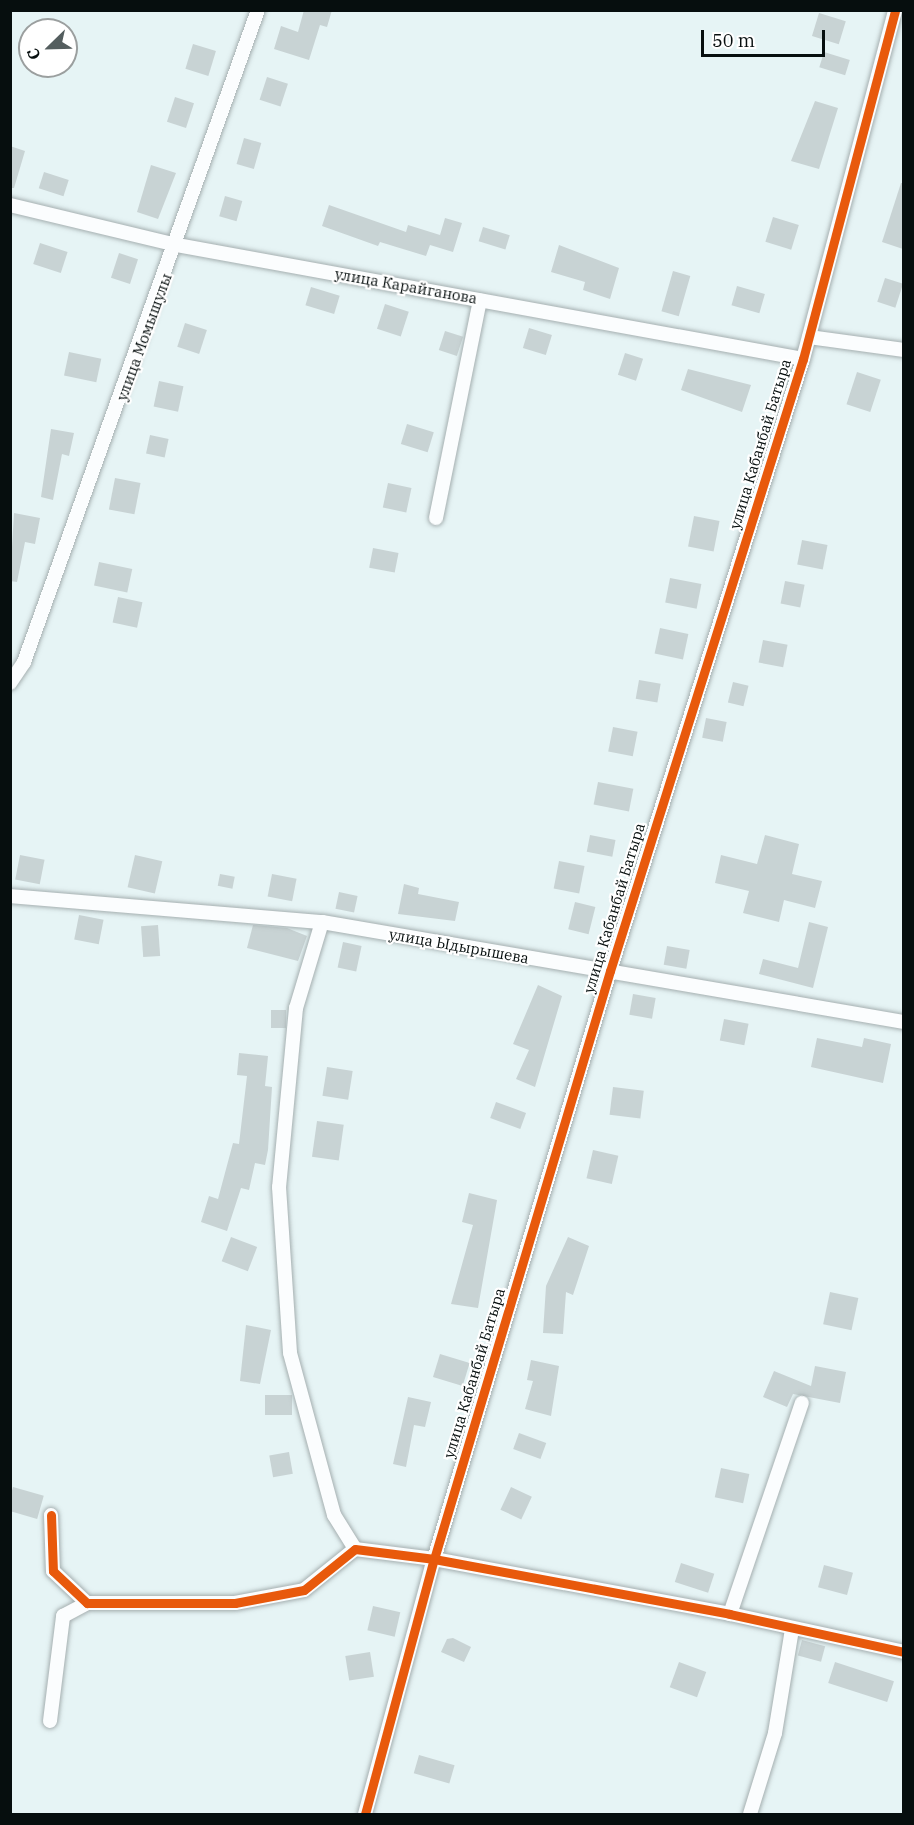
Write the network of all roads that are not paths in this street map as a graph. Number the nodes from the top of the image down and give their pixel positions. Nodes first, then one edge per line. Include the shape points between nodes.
1 (258, 10) edge
2 (895, 10) edge
3 (10, 206) edge
4 (177, 245) junction
5 (480, 300) junction
6 (809, 336) junction
7 (903, 350) edge
8 (803, 358) junction
9 (436, 518) dead end
10 (10, 658) edge
11 (24, 662) junction
12 (10, 682) edge
13 (10, 896) edge
14 (322, 922) junction
15 (610, 971) junction
16 (903, 1022) edge
17 (802, 1403) dead end
18 (51, 1515) dead end
19 (355, 1549) junction
20 (434, 1559) junction
21 (87, 1603) junction
22 (730, 1614) junction
23 (792, 1629) junction
24 (903, 1652) edge
25 (50, 1721) dead end
26 (365, 1815) edge
27 (750, 1815) edge

1 - 4 street, улица Момышулы
2 - 6 street, улица Кабанбай Батыра
3 - 4 street, улица Карайганова
4 - 5 street, улица Карайганова
4 - 11 street, улица Момышулы
5 - 8 street, улица Карайганова
5 - 9 street
6 - 7 street
6 - 8 street, улица Кабанбай Батыра
8 - 15 street, улица Кабанбай Батыра
10 - 11 street
11 - 12 street, улица Момышулы
13 - 14 street, улица Ыдырышева
14 - 15 street, улица Ыдырышева
14 - 19 street via 296,1008 279,1187 290,1353 334,1515
15 - 16 street, улица Ыдырышева
15 - 20 street, улица Кабанбай Батыра
17 - 22 street
18 - 21 street via 53,1571
19 - 20 street
19 - 21 street via 304,1590 235,1603
20 - 22 street
20 - 26 street, улица Кабанбай Батыра
21 - 25 street via 63,1616
22 - 23 street
23 - 24 street
23 - 27 street via 775,1733

